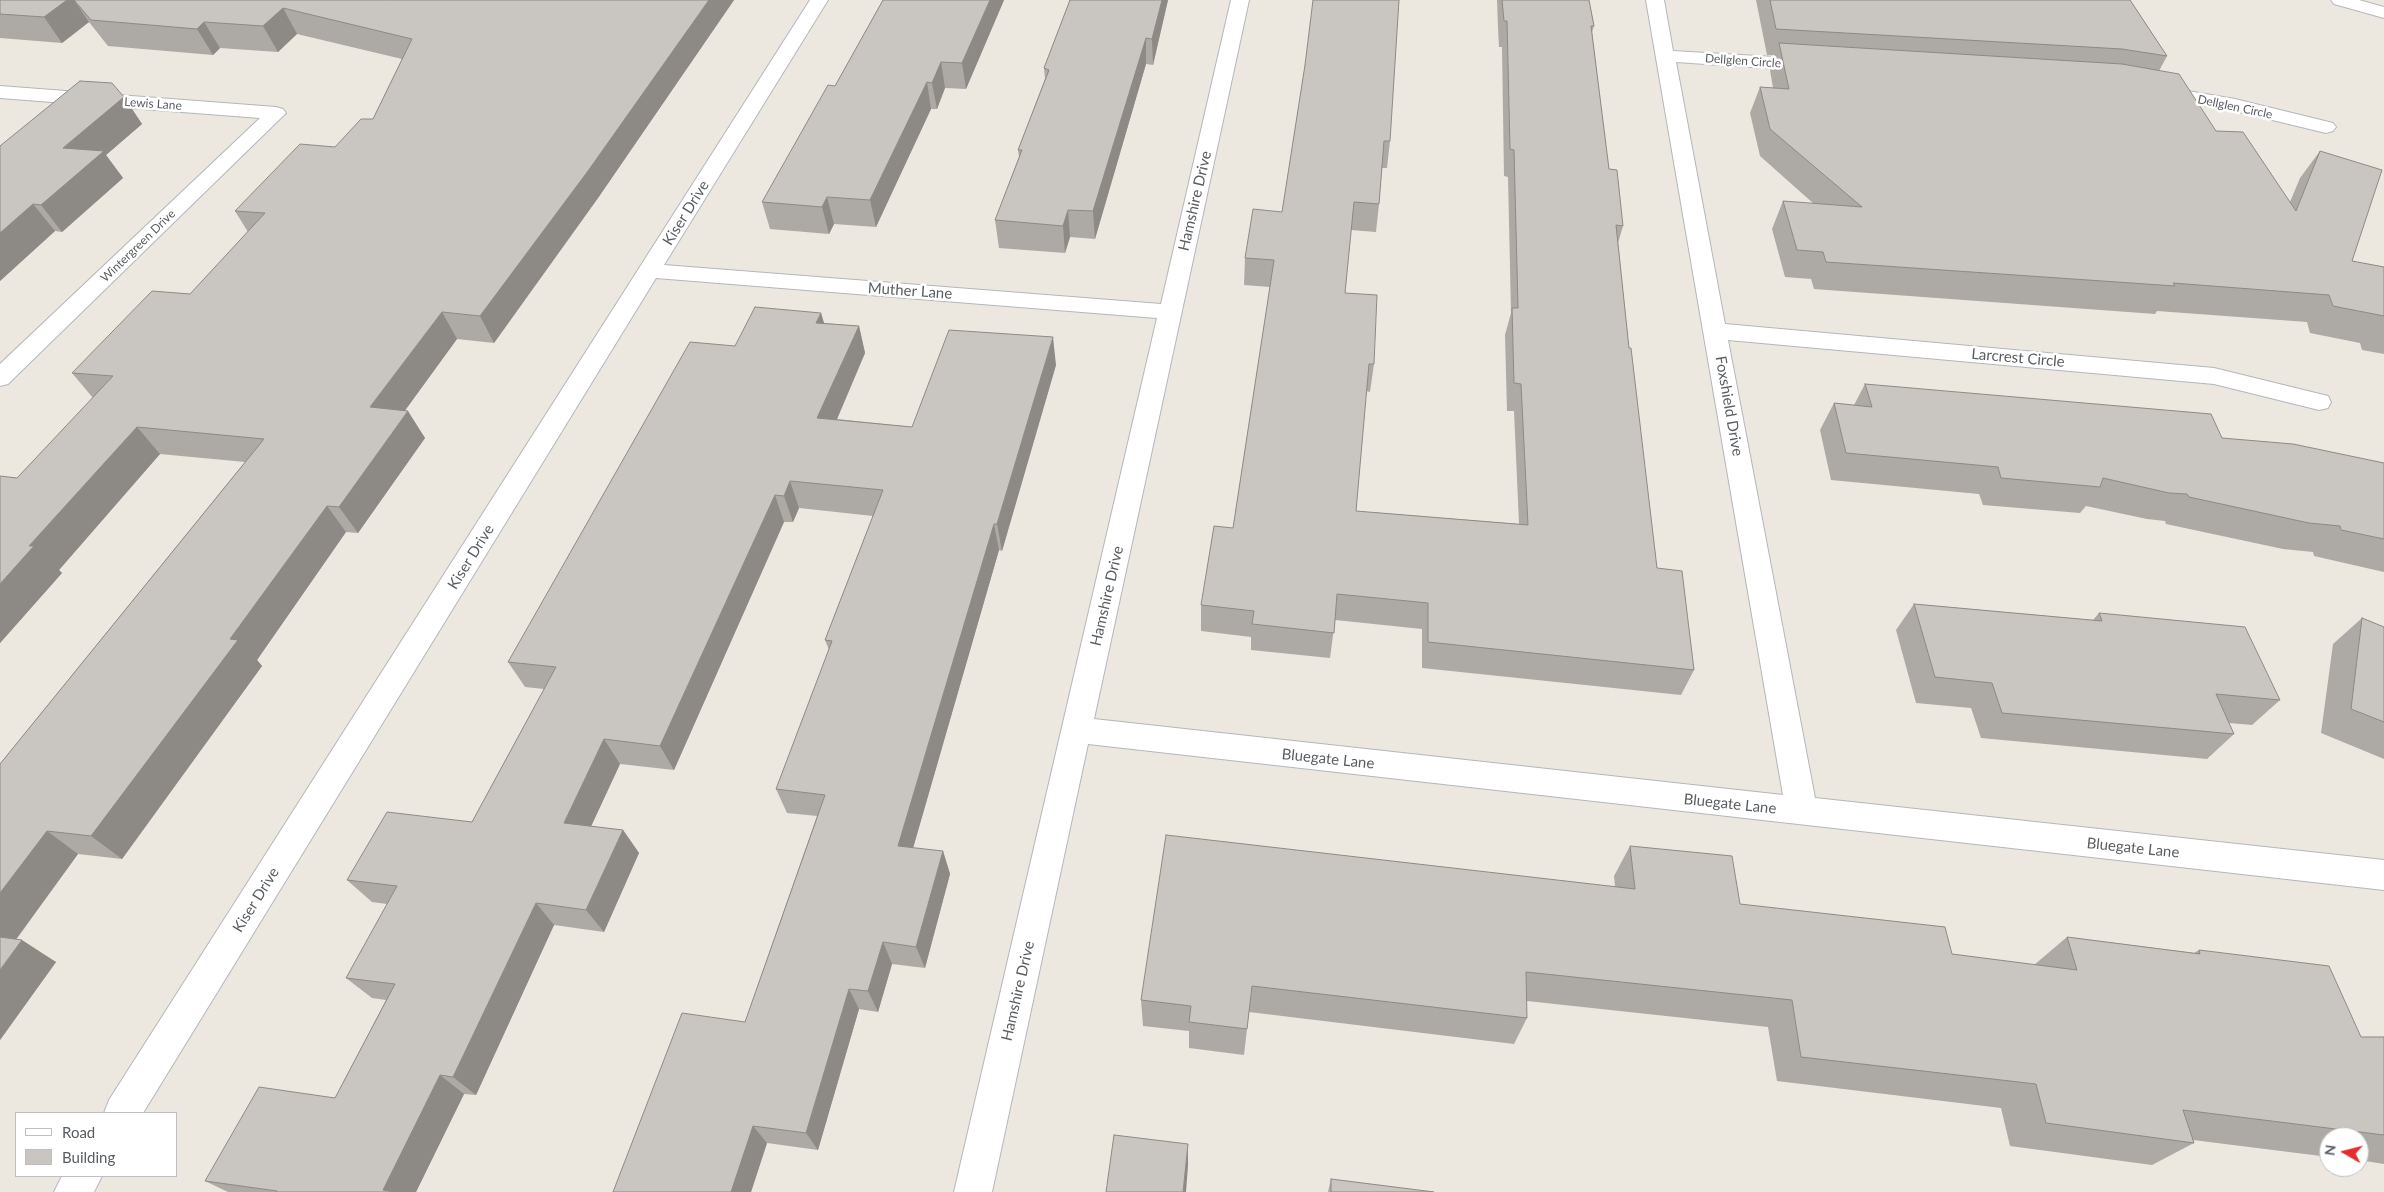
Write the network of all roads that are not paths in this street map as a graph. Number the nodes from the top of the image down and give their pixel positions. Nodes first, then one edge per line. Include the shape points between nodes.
1 (819, 0) edge
2 (1240, 0) edge
3 (1655, 0) edge
4 (2340, 0) edge
5 (2384, 13) edge
6 (1666, 56) junction
7 (1822, 66) edge
8 (2143, 90) edge
9 (0, 92) edge
10 (276, 113) joint
11 (2326, 127) dead end
12 (650, 271) junction
13 (1170, 312) junction
14 (1715, 331) junction
15 (0, 378) edge
16 (2319, 402) dead end
17 (1077, 730) junction
18 (1802, 812) junction
19 (2384, 875) edge
20 (123, 1112) edge
21 (82, 1177) edge
22 (73, 1192) edge
23 (973, 1192) edge

1 - 12 street, Kiser Drive
2 - 13 street, Hamshire Drive
3 - 6 street, Foxshield Drive
4 - 5 street
6 - 7 street, Dellglen Circle
6 - 14 street, Foxshield Drive
8 - 11 street, Dellglen Circle via 2235,105
9 - 10 street, Lewis Lane
10 - 15 street, Wintergreen Drive
12 - 13 street, Muther Lane
12 - 20 street, Kiser Drive
13 - 17 street, Hamshire Drive
14 - 16 street, Larcrest Circle via 2214,376
14 - 18 street, Foxshield Drive
17 - 18 street, Bluegate Lane
17 - 23 street, Hamshire Drive
18 - 19 street, Bluegate Lane
21 - 22 street

